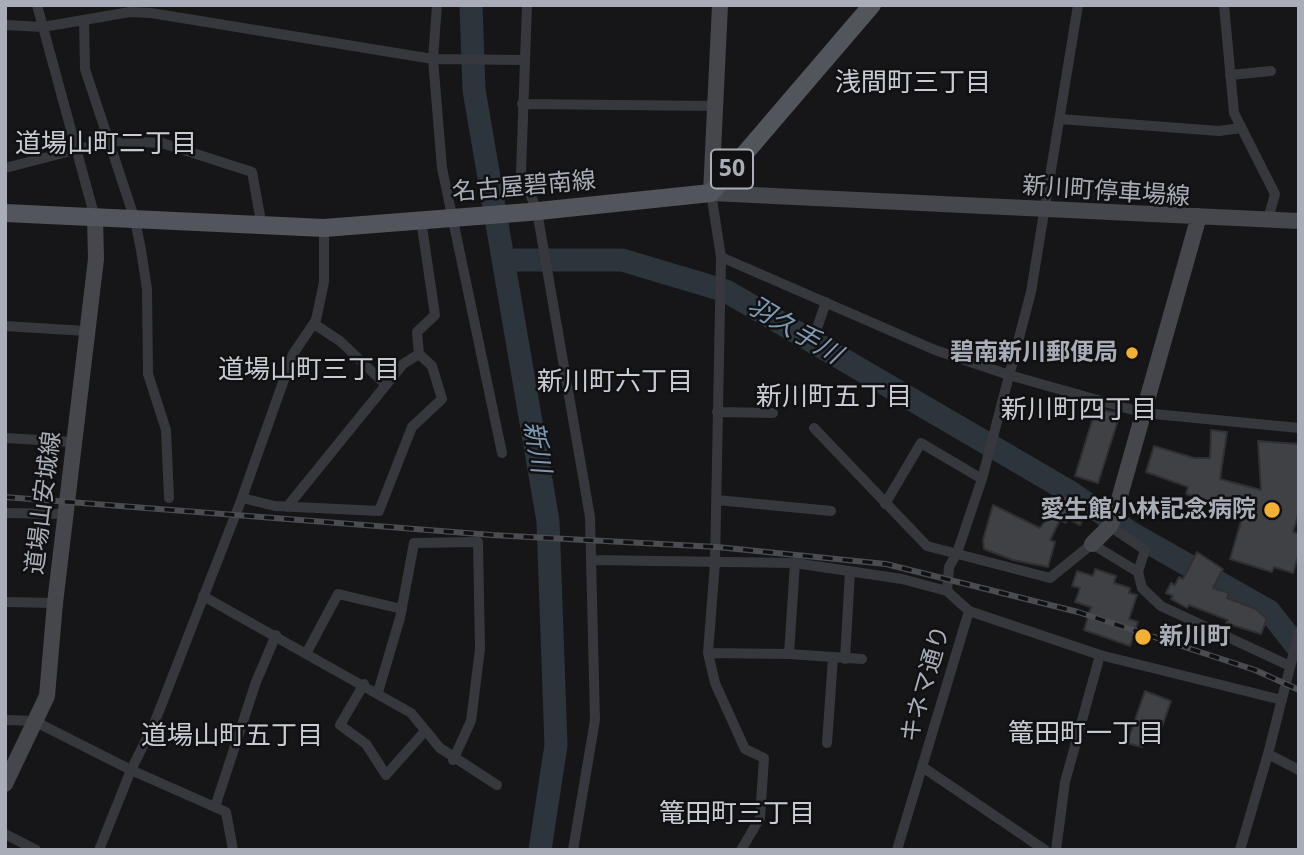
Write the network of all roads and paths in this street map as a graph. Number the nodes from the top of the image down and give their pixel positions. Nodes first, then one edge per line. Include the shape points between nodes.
1 (37, 5) edge
2 (437, 5) edge
3 (527, 5) edge
4 (720, 5) edge
5 (872, 5) edge
6 (1078, 5) edge
7 (1224, 5) edge
8 (130, 9) edge
9 (84, 20) junction
10 (5, 25) edge
11 (43, 27) junction
12 (434, 59) junction
13 (523, 60) junction
14 (1271, 71) dead end
15 (1230, 75) junction
16 (522, 104) junction
17 (717, 106) junction
18 (1060, 119) junction
19 (1241, 128) junction
20 (110, 141) junction
21 (76, 150) junction
22 (5, 168) edge
23 (711, 193) junction
24 (1042, 211) junction
25 (533, 212) junction
26 (5, 213) edge
27 (1199, 216) junction
28 (456, 217) junction
29 (95, 218) junction
30 (1268, 219) junction
31 (135, 220) junction
32 (421, 220) junction
33 (1299, 221) edge
34 (262, 227) junction
35 (324, 228) junction
36 (720, 257) junction
37 (826, 302) junction
38 (314, 324) junction
39 (5, 326) edge
40 (86, 331) junction
41 (815, 334) dead end
42 (419, 354) junction
43 (1009, 375) junction
44 (386, 385) junction
45 (717, 412) junction
46 (773, 413) dead end
47 (1144, 413) junction
48 (814, 428) dead end
49 (1299, 428) edge
50 (5, 438) edge
51 (74, 442) junction
52 (502, 453) dead end
53 (982, 479) junction
54 (169, 498) dead end
55 (242, 498) junction
56 (718, 500) junction
57 (884, 504) junction
58 (287, 507) junction
59 (831, 511) dead end
60 (5, 513) edge
61 (66, 514) junction
62 (1110, 526) junction
63 (1092, 544) junction
64 (957, 553) junction
65 (591, 560) junction
66 (716, 563) junction
67 (795, 563) junction
68 (850, 570) junction
69 (1138, 572) junction
70 (947, 591) junction
71 (203, 596) junction
72 (5, 602) edge
73 (55, 603) junction
74 (402, 608) junction
75 (969, 611) junction
76 (276, 635) junction
77 (1298, 636) edge
78 (307, 652) junction
79 (708, 653) junction
80 (789, 653) junction
81 (1100, 655) junction
82 (839, 659) junction
83 (862, 659) dead end
84 (1290, 666) junction
85 (364, 684) junction
86 (378, 692) junction
87 (1282, 701) junction
88 (5, 720) edge
89 (34, 721) junction
90 (425, 730) junction
91 (827, 743) dead end
92 (1268, 754) junction
93 (453, 760) junction
94 (924, 768) junction
95 (131, 770) junction
96 (1299, 770) edge
97 (5, 784) edge
98 (497, 785) dead end
99 (215, 807) junction
100 (5, 834) edge
101 (37, 850) edge
102 (99, 850) edge
103 (233, 850) edge
104 (573, 850) edge
105 (741, 850) edge
106 (897, 850) edge
107 (1045, 850) edge
108 (1056, 850) edge
109 (1240, 850) edge

1 - 11 street
2 - 12 street
3 - 13 street
4 - 17 main road
5 - 23 main road, 50
6 - 18 street
7 - 15 street
8 - 9 street
8 - 12 street
9 - 11 street
9 - 20 street via 85,69
10 - 11 street
11 - 21 street
12 - 13 street
12 - 28 street via 442,168
13 - 16 street
14 - 15 street
15 - 19 street via 1234,114
16 - 17 street
16 - 25 street via 521,172
17 - 23 main road
18 - 19 street via 1219,131
18 - 24 street
19 - 30 street via 1275,194
20 - 21 street
20 - 31 street
20 - 34 street via 162,143 252,172
21 - 22 street
21 - 29 street
23 - 24 main road, 新川町停車場線
23 - 25 main road, 名古屋碧南線 / 50
23 - 36 street
24 - 27 main road, 新川町停車場線
24 - 43 street via 1031,292
25 - 28 main road, 名古屋碧南線 / 50
25 - 65 street via 590,517
26 - 29 main road, 名古屋碧南線
27 - 30 main road
27 - 47 main road, 新川町停車場線
28 - 32 main road, 名古屋碧南線 / 50
28 - 52 street
29 - 31 main road, 名古屋碧南線 / 50
29 - 40 main road, 道場山安城線 via 96,259
30 - 33 main road
31 - 34 main road, 名古屋碧南線 / 50
31 - 54 street via 147,289 148,374 166,430
32 - 35 main road, 名古屋碧南線 / 50
32 - 42 street via 435,315 417,332
34 - 35 main road, 名古屋碧南線 / 50
35 - 38 street via 324,282
36 - 37 street
36 - 45 street
37 - 41 street
37 - 43 street via 934,350
38 - 44 street via 340,341
38 - 55 street via 293,354
39 - 40 street
40 - 51 main road, 道場山安城線
42 - 44 street via 403,364
42 - 58 street via 432,366 442,399 412,427 379,511
43 - 47 street
43 - 53 street
44 - 58 street
45 - 46 street
45 - 56 street
47 - 49 street
47 - 62 main road, 新川町停車場線
48 - 57 street
50 - 51 street
51 - 61 main road, 道場山安城線
53 - 57 street via 921,443
53 - 64 street
55 - 58 street
55 - 71 street
56 - 59 street
56 - 66 street
57 - 64 street via 927,545
60 - 61 street
61 - 73 main road, 道場山安城線
62 - 63 main road, 新川町停車場線
62 - 69 street via 1145,550
63 - 64 street via 1050,579
63 - 69 street
64 - 70 street via 949,567
65 - 66 street
65 - 104 street via 595,720
66 - 67 street
66 - 79 street
67 - 68 street
67 - 80 street
68 - 70 street
68 - 82 street
69 - 84 street via 1142,588 1161,606
70 - 75 street
71 - 76 street
71 - 95 street via 154,724
72 - 73 street
73 - 89 main road, 道場山安城線 via 47,696
74 - 78 street via 338,594
74 - 86 street
74 - 93 street via 414,543 478,542 480,649 471,721
75 - 81 street
75 - 94 street, キネマ通り
76 - 78 street
76 - 99 street
77 - 84 street
78 - 85 street
79 - 80 street
79 - 105 street via 715,683 745,749 764,758 761,818
80 - 82 street
81 - 87 street
81 - 108 street via 1065,782
82 - 83 street
82 - 91 street
84 - 87 street
85 - 86 street
85 - 90 street via 341,725 366,744 386,775
86 - 90 street via 411,713
87 - 92 street
88 - 89 street
89 - 95 street
89 - 97 main road, 道場山安城線
90 - 93 street
92 - 96 street
92 - 109 street
93 - 98 street
94 - 106 street, キネマ通り
94 - 107 street, キネマ通り
95 - 99 street
95 - 102 street
99 - 103 street via 226,812
100 - 101 street

